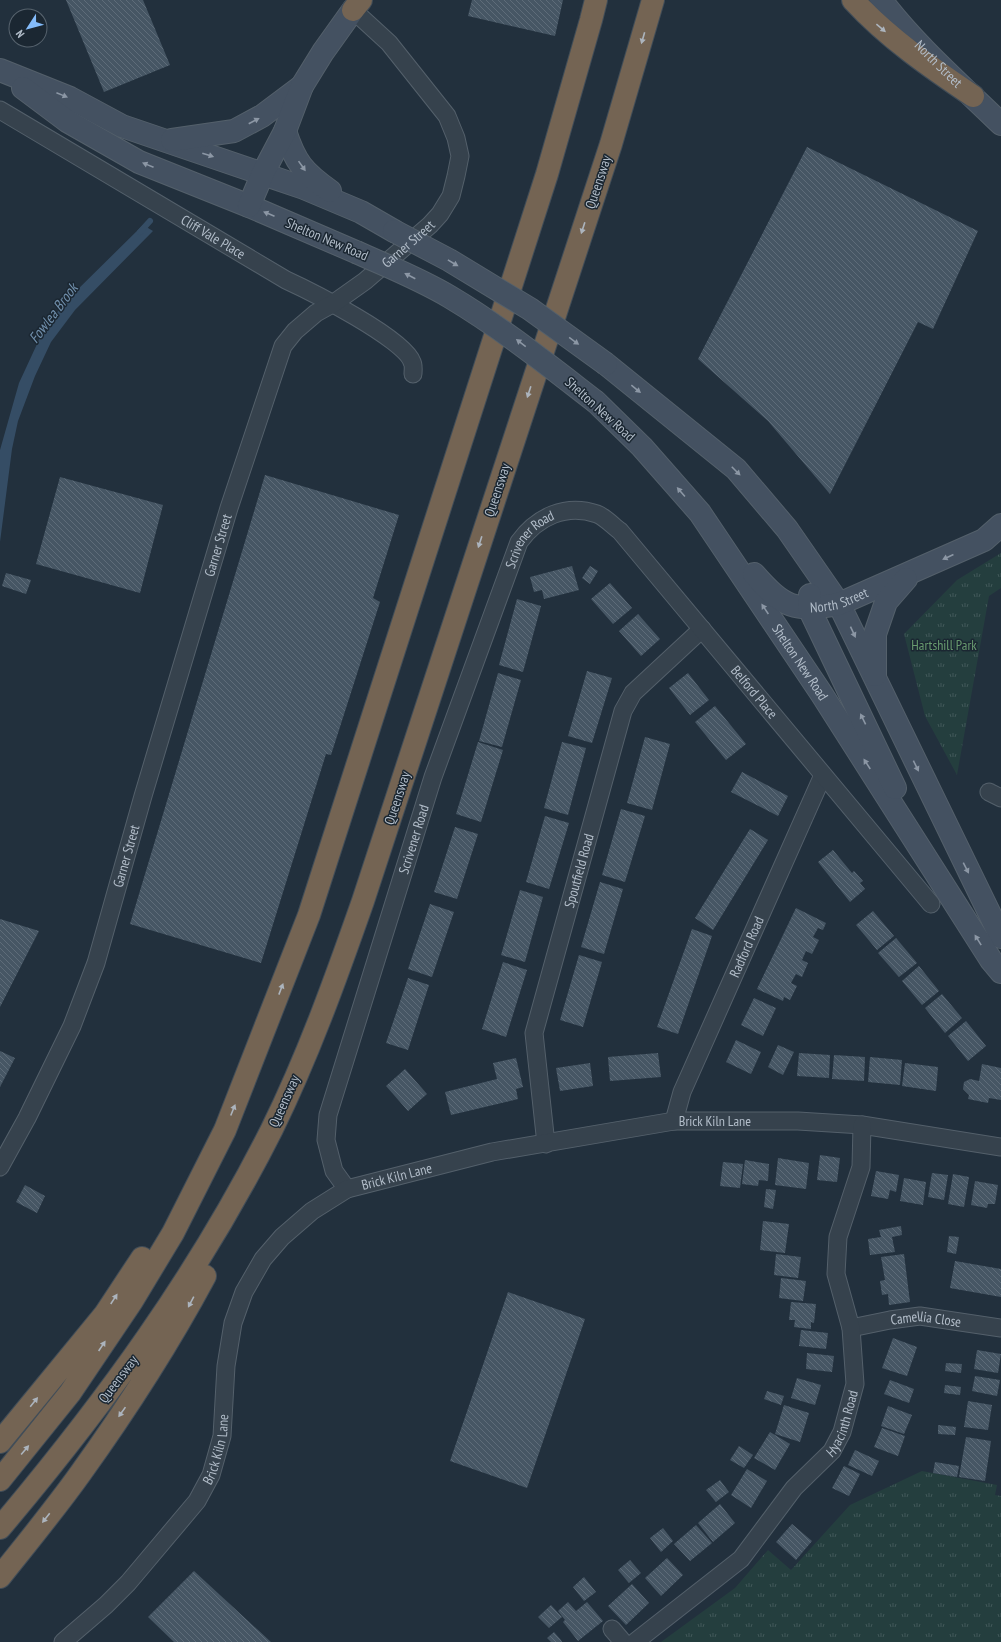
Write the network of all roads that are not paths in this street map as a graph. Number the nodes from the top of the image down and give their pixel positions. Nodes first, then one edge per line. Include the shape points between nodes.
1 (596, 0) edge
2 (653, 0) edge
3 (853, 0) edge
4 (880, 0) edge
5 (357, 5) edge
6 (0, 70) edge
7 (302, 86) junction
8 (973, 96) junction
9 (0, 110) edge
10 (1001, 124) edge
11 (285, 131) junction
12 (162, 141) junction
13 (263, 173) junction
14 (249, 206) junction
15 (361, 212) junction
16 (334, 303) junction
17 (413, 374) dead end
18 (559, 512) joint
19 (700, 514) junction
20 (1001, 525) edge
21 (910, 575) junction
22 (824, 580) junction
23 (839, 604) junction
24 (809, 608) junction
25 (702, 628) junction
26 (875, 680) junction
27 (824, 775) junction
28 (926, 856) junction
29 (931, 904) dead end
30 (1001, 937) edge
31 (1001, 972) edge
32 (674, 1121) junction
33 (862, 1126) junction
34 (272, 1127) junction
35 (225, 1130) junction
36 (546, 1144) junction
37 (1001, 1147) edge
38 (0, 1167) edge
39 (347, 1189) junction
40 (852, 1328) junction
41 (1001, 1328) edge
42 (0, 1442) edge
43 (0, 1480) edge
44 (0, 1528) edge
45 (0, 1577) edge
46 (612, 1629) dead end
47 (63, 1642) edge
48 (623, 1642) edge
49 (635, 1642) edge

35 -> 1 highway via 309,915 547,174
2 -> 34 highway, Queensway via 610,144 363,901 326,1008
3 -> 8 highway via 887,33
4 - 8 main road, North Street via 935,62
5 - 7 main road
5 - 16 street, Garner Street via 447,116 460,156 451,196 440,214 365,281
6 -> 12 main road, Shelton New Road via 70,98 122,126
14 -> 6 main road, Shelton New Road via 139,162 68,121
7 - 11 main road
12 -> 7 main road via 234,131 262,116
8 - 10 main road, North Street
9 - 16 street, Cliff Vale Place via 286,280
11 - 13 main road
11 -> 15 main road via 292,152 309,176
12 -> 13 main road, Shelton New Road
13 - 14 main road
13 - 15 main road, Shelton New Road
19 -> 14 main road, Shelton New Road, bridge via 642,447 596,402 516,340 449,296 402,272
15 -> 22 main road, Shelton New Road, bridge via 449,260 530,309 606,364 736,470 787,529
16 - 17 street, Cliff Vale Place via 391,340 407,354 412,362
16 - 38 street, Garner Street via 316,313 295,330 283,346 276,362 229,508 96,963 72,1026
18 - 25 street, Belford Place via 576,510 598,514 620,531
18 - 39 street, Scrivener Road via 528,528 519,542 432,777 328,1115 326,1140 334,1171
19 - 24 main road, North Street via 772,594 796,608
28 -> 19 main road, Shelton New Road via 821,693
20 -> 21 main road, North Street via 984,540
21 - 23 main road, North Street
21 - 26 main road via 886,602 875,634
22 - 23 main road, Shelton New Road
22 - 24 main road via 810,595
23 - 24 main road, North Street
23 -> 26 main road, Shelton New Road
28 -> 24 main road
25 - 27 street, Belford Place
25 - 36 street, Spoutfield Road via 632,693 623,711 534,1033
26 -> 30 main road, Shelton New Road
27 - 29 street, Belford Place
27 - 32 street, Radford Road via 682,1092
31 -> 28 main road, Shelton New Road
32 - 33 street, Brick Kiln Lane via 798,1121
32 - 36 street, Brick Kiln Lane
33 - 37 street, Brick Kiln Lane
33 - 40 street, Hyacinth Road via 860,1167 838,1237 836,1274
34 - 44 highway, Queensway via 232,1203 170,1306 132,1361
34 -> 45 highway via 235,1217 178,1326 144,1381 80,1474
42 -> 35 highway via 105,1314
43 -> 35 highway via 70,1393 132,1301 173,1232
36 - 39 street, Brick Kiln Lane via 492,1152
39 - 47 street, Brick Kiln Lane via 312,1211 282,1237 263,1259 244,1292 234,1323 226,1366 222,1436 211,1475 197,1501 128,1583
40 - 41 street, Camellia Close via 920,1316
40 - 49 street, Hyacinth Road via 855,1384 842,1432 832,1451 794,1488 741,1559
46 - 48 street

